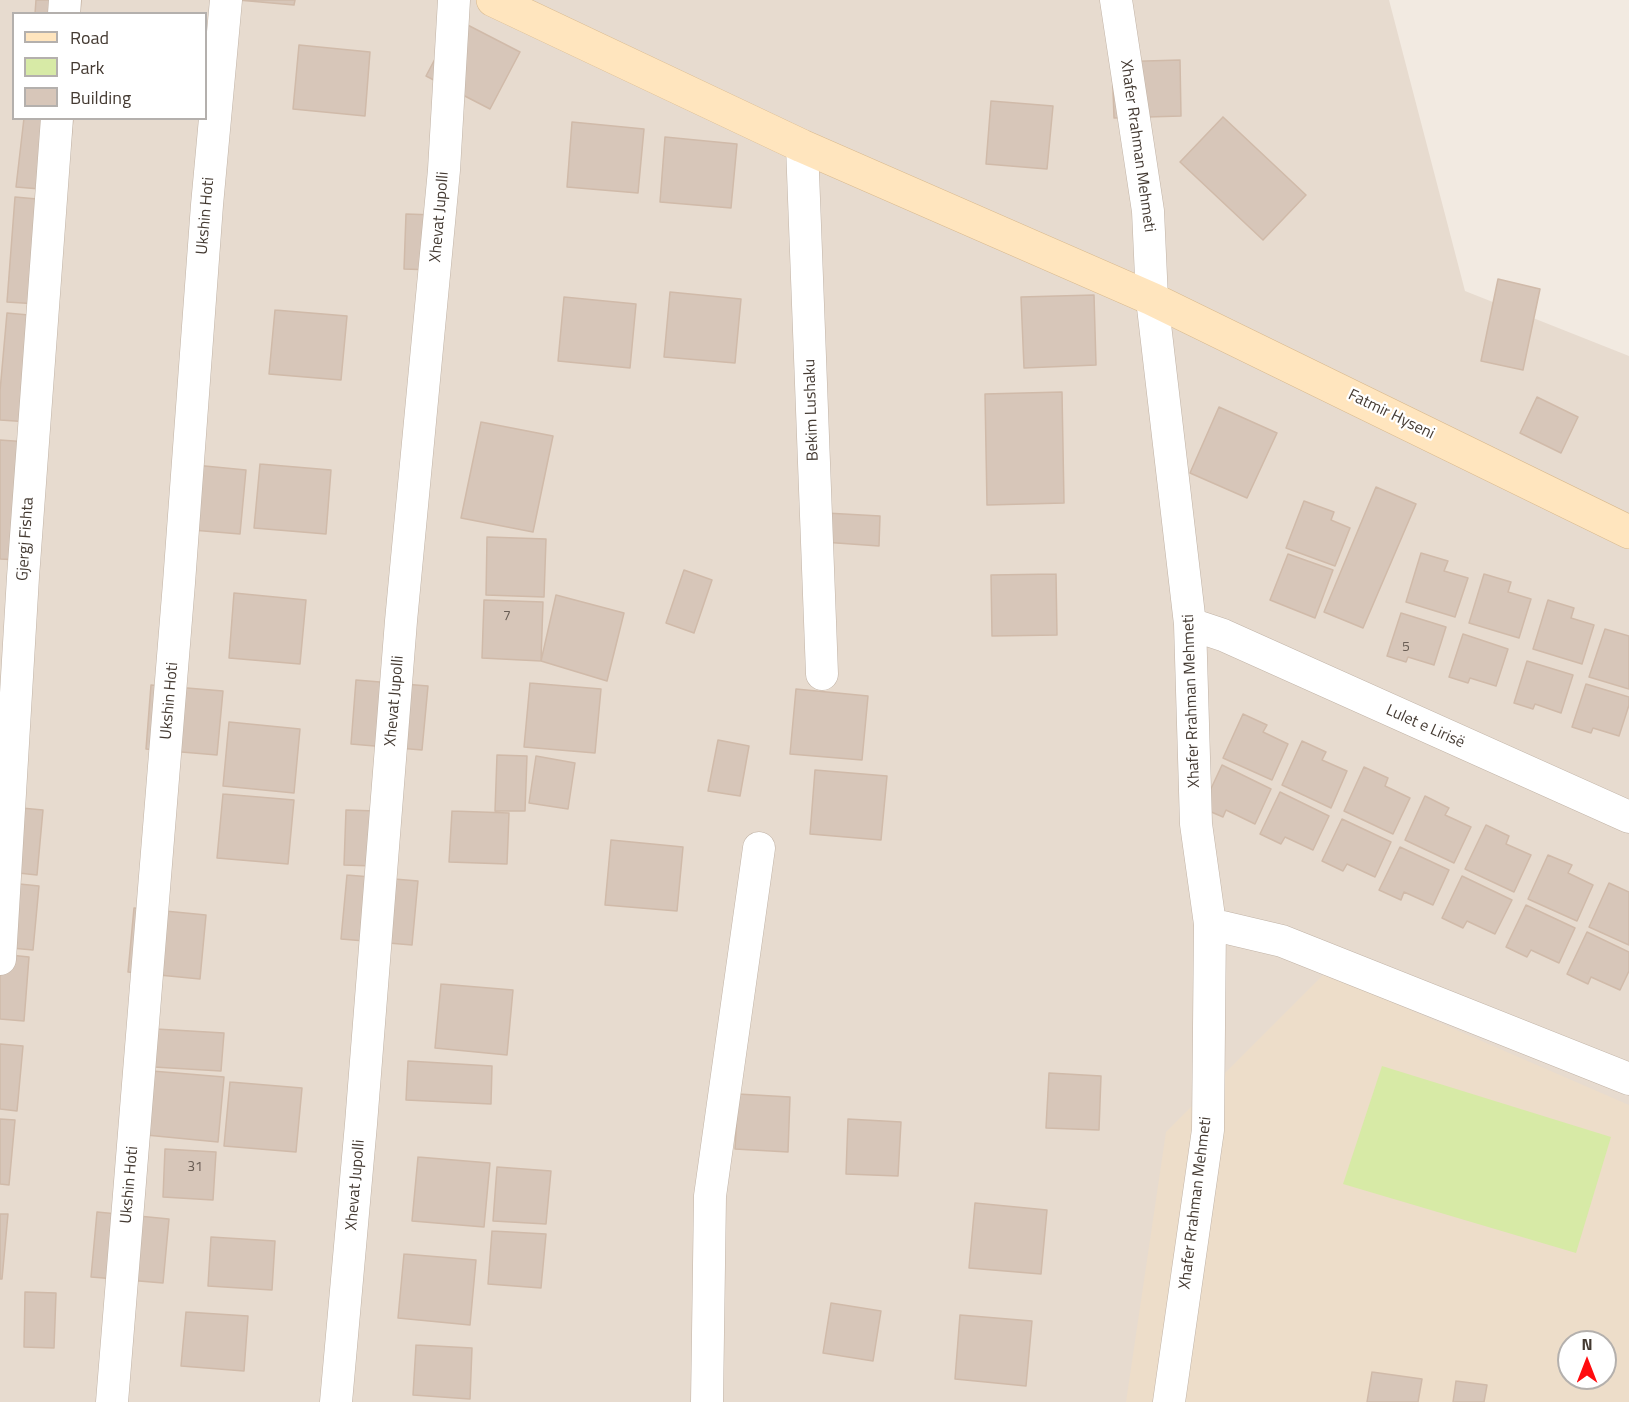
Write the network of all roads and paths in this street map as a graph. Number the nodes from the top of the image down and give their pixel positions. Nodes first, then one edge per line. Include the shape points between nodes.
1 (226, 0) edge
2 (454, 0) edge
3 (493, 0) edge
4 (1116, 0) edge
5 (57, 120) edge
6 (802, 146) junction
7 (1152, 298) junction
8 (1629, 532) edge
9 (1190, 624) junction
10 (822, 674) dead end
11 (1629, 817) edge
12 (759, 848) dead end
13 (1210, 924) junction
14 (0, 959) edge
15 (1629, 1078) edge
16 (112, 1402) edge
17 (336, 1402) edge
18 (708, 1402) edge
19 (1169, 1402) edge

1 - 16 street, Ukshin Hoti
2 - 17 street, Xhevat Jupolli via 444,170 401,621
3 - 6 street
4 - 7 street, Xhafer Rrahman Mehmeti via 1149,211
5 - 14 street, Gjergj Fishta
6 - 7 street
6 - 10 street, Bekim Lushaku
7 - 8 street, Fatmir Hyseni
7 - 9 street, Xhafer Rrahman Mehmeti
9 - 11 street, Lulet e Lirisë via 1223,634
9 - 13 street, Xhafer Rrahman Mehmeti via 1196,824
12 - 18 street via 710,1196
13 - 15 street via 1282,941
13 - 19 street, Xhafer Rrahman Mehmeti via 1208,1130

